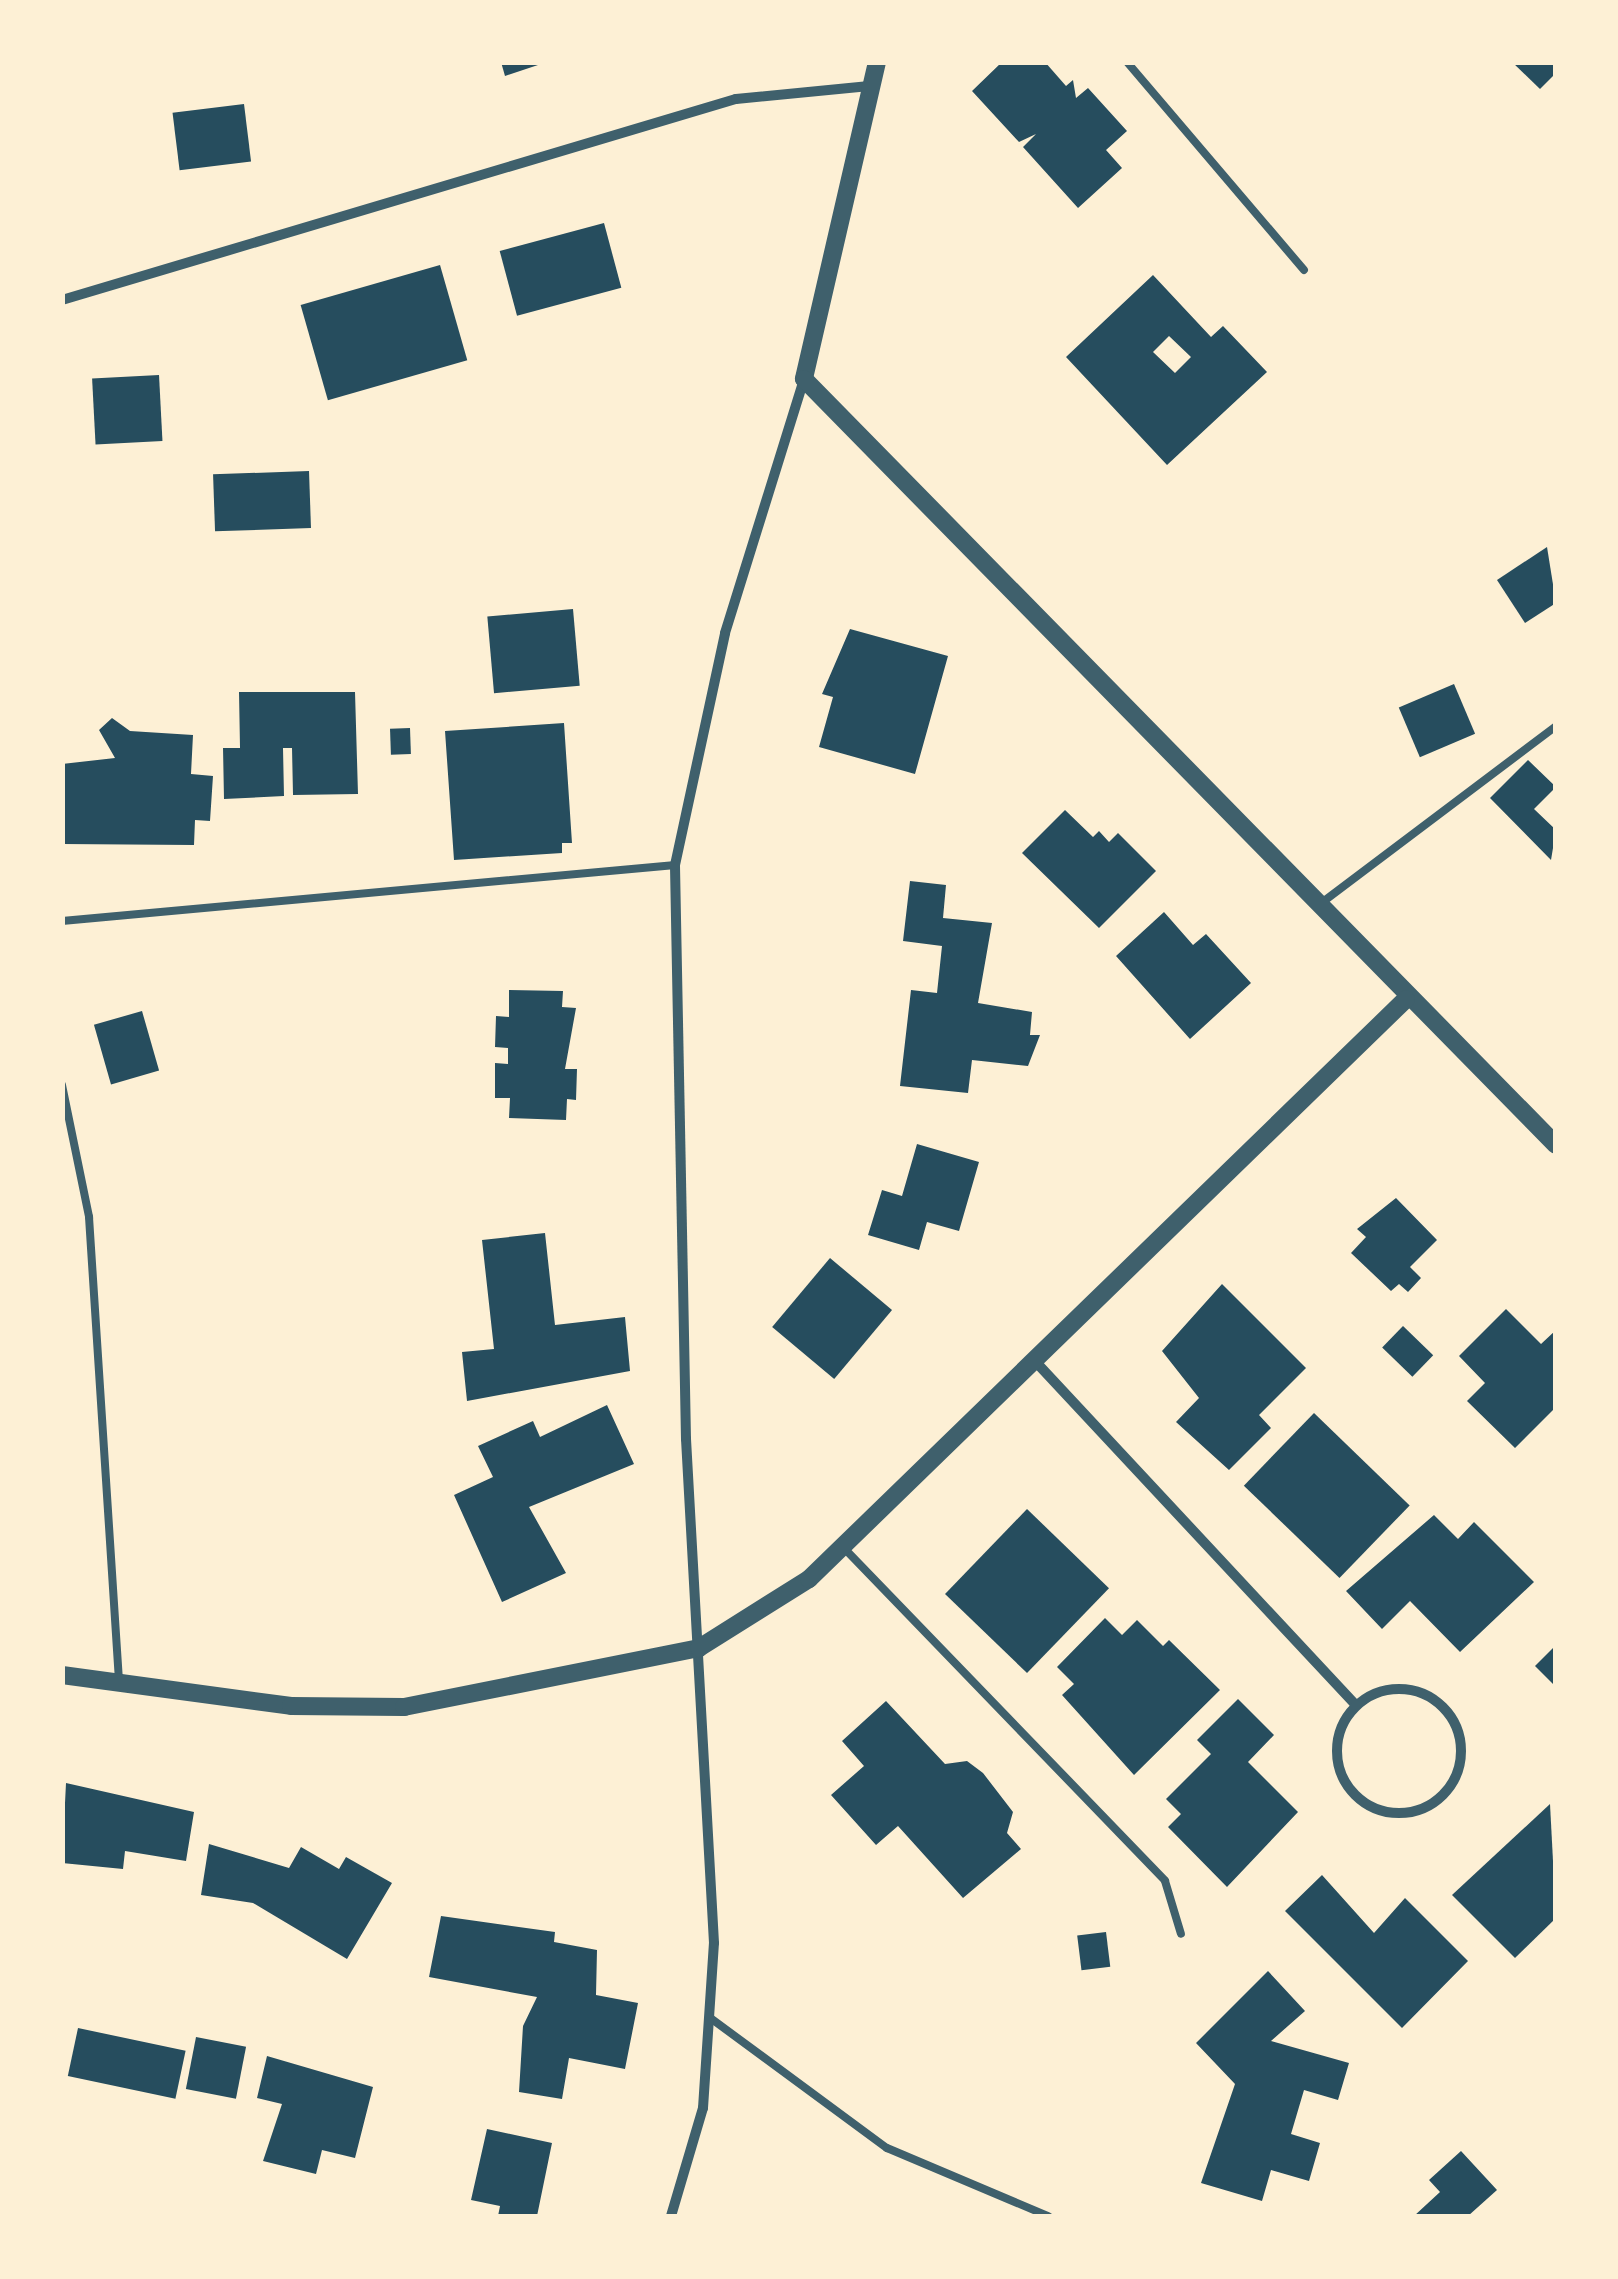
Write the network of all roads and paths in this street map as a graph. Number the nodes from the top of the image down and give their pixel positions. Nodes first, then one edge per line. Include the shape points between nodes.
1 (877, 62) edge
2 (1128, 62) edge
3 (869, 86) junction
4 (1304, 270) dead end
5 (62, 300) edge
6 (804, 379) junction
7 (1556, 726) edge
8 (675, 865) junction
9 (1316, 907) junction
10 (62, 922) edge
11 (1406, 999) junction
12 (62, 1085) edge
13 (1556, 1145) edge
14 (1034, 1360) junction
15 (842, 1546) junction
16 (699, 1648) junction
17 (62, 1674) edge
18 (120, 1681) junction
19 (1356, 1705) junction
20 (1182, 1934) dead end
21 (709, 2016) junction
22 (671, 2216) edge
23 (1048, 2216) edge

1 - 3 street
2 - 4 lane
3 - 5 street via 736,99
3 - 6 street
6 - 8 street via 726,633
6 - 9 street
7 - 9 lane
8 - 10 lane
8 - 16 street
9 - 11 street
11 - 13 street
11 - 14 street
12 - 18 lane via 89,1217
14 - 15 street
14 - 19 street
15 - 16 street via 782,1598
15 - 20 lane via 1165,1882
16 - 18 street via 404,1707 291,1706
16 - 21 street via 714,1943
17 - 18 street
19 - 19 street via 1337,1759 1353,1794 1407,1813 1442,1796 1461,1742 1444,1708 1390,1689
21 - 22 street via 703,2108
21 - 23 lane via 887,2148

